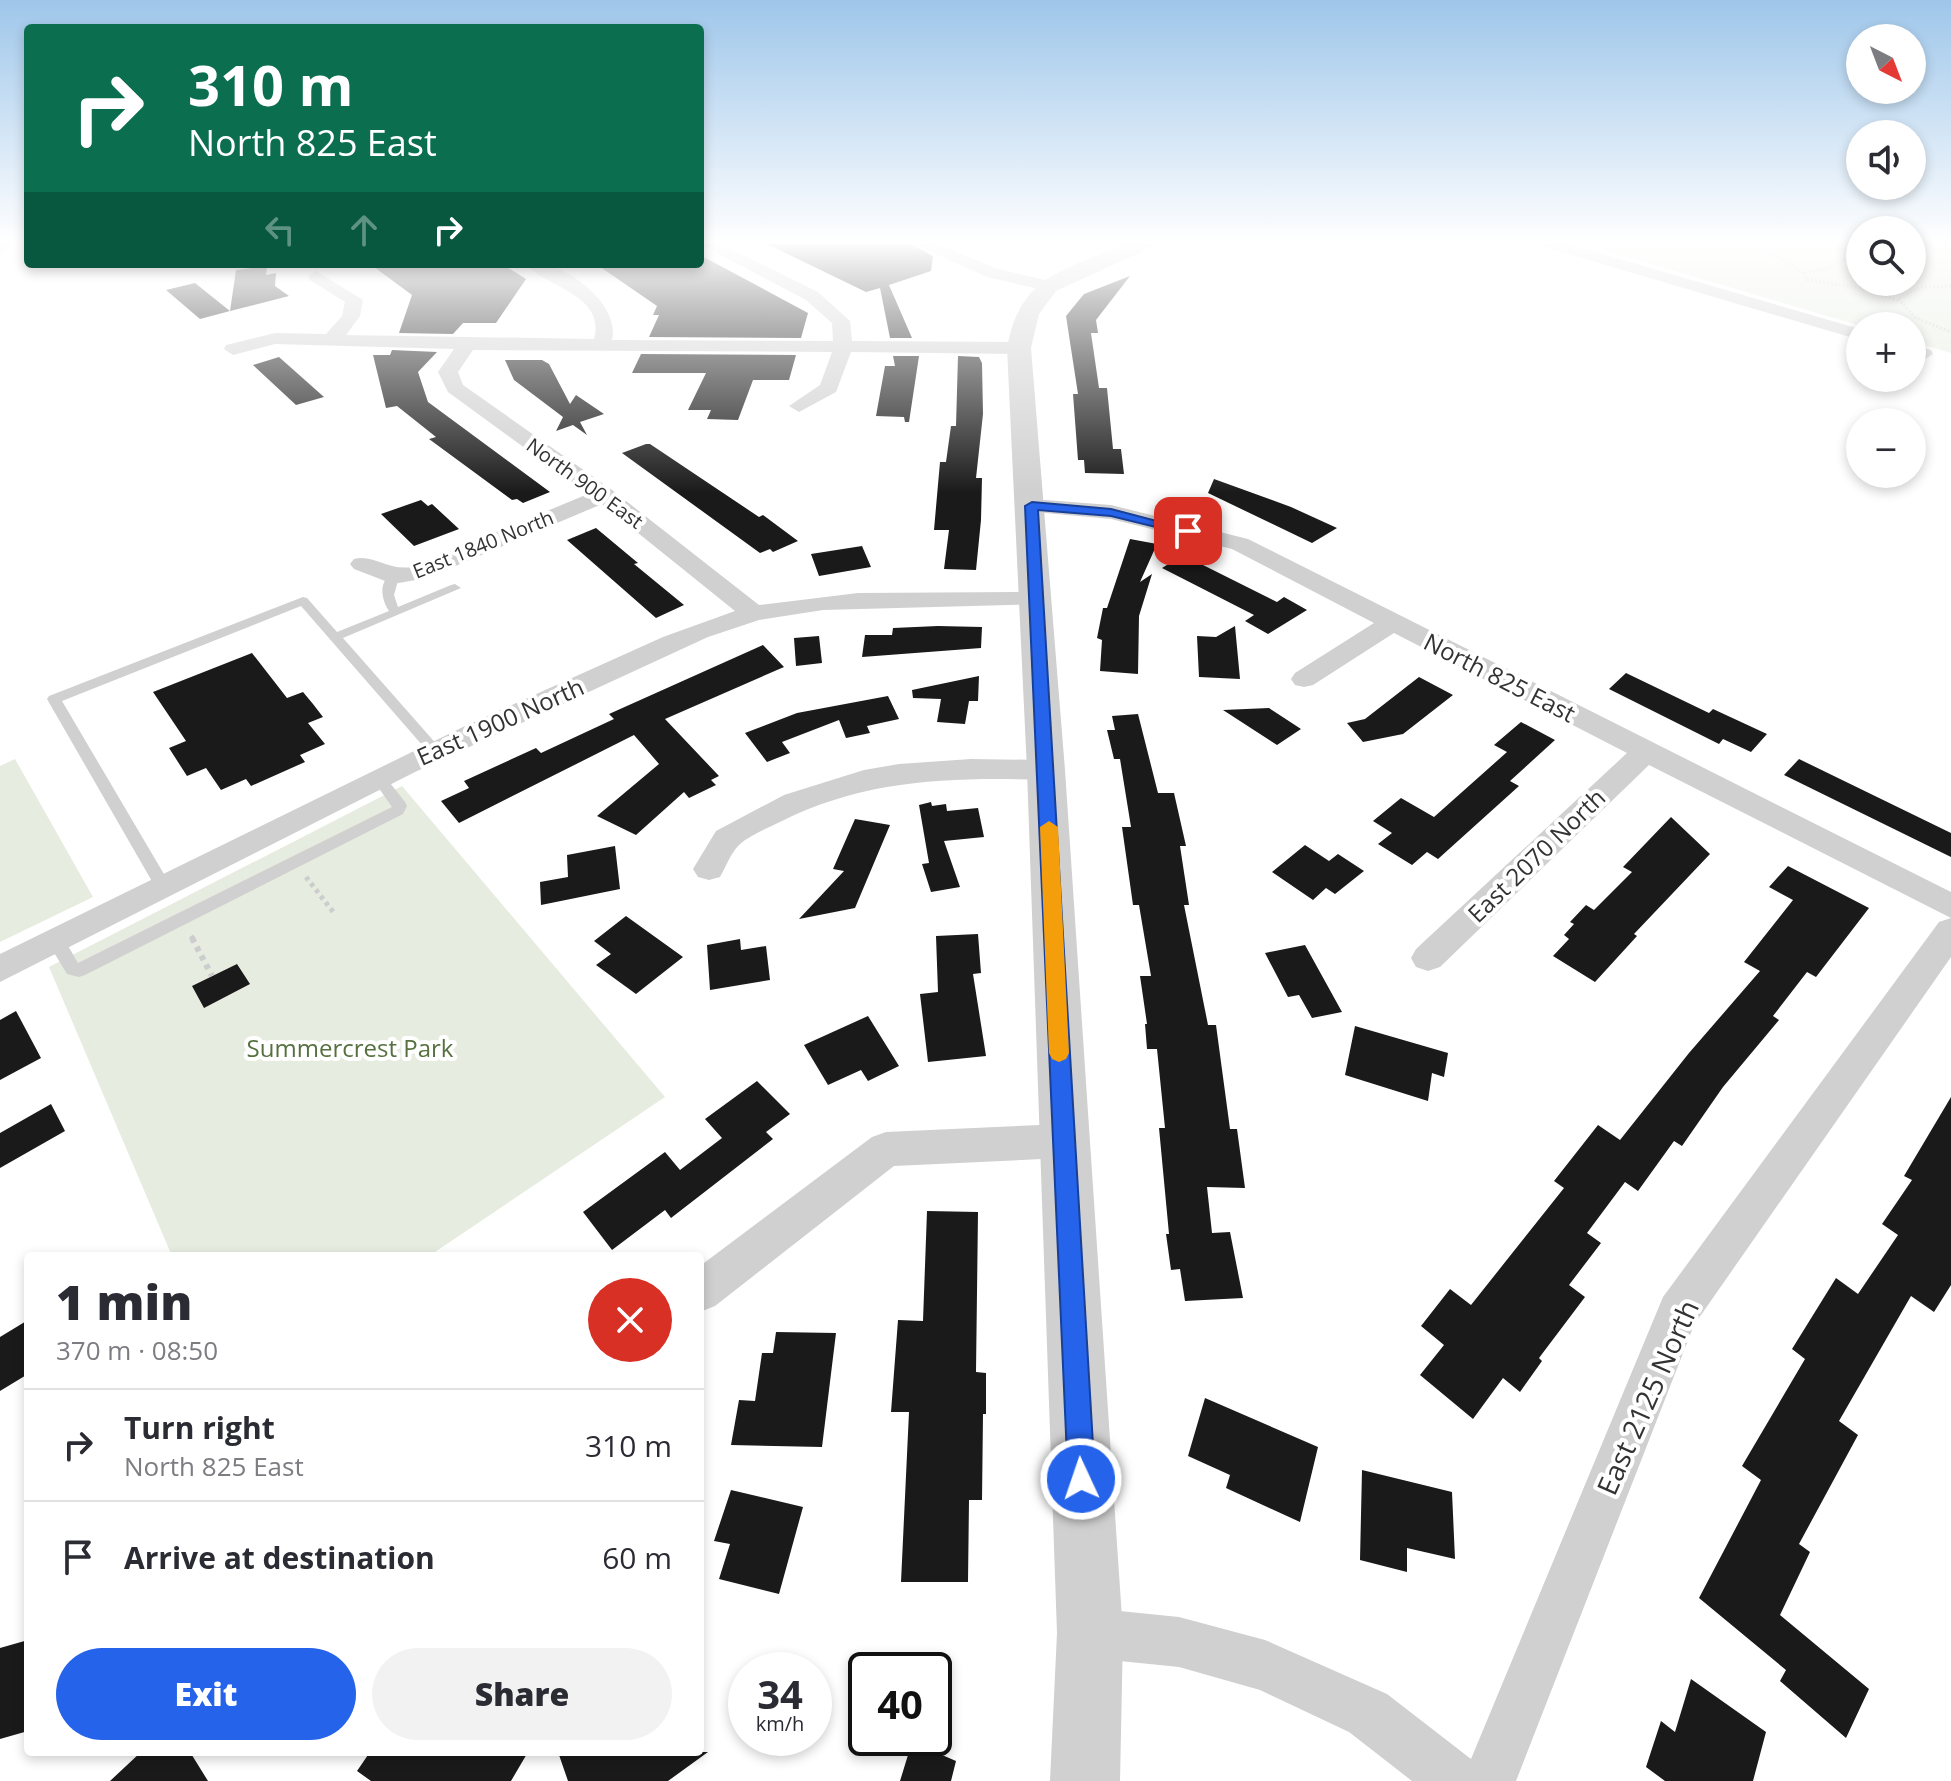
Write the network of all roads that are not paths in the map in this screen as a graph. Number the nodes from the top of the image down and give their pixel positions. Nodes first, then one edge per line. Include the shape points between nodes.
1 (343, 327) edge
2 (605, 327) edge
3 (841, 327) edge
4 (1022, 327) edge
5 (332, 339) junction
6 (467, 344) junction
7 (602, 344) junction
8 (843, 347) junction
9 (1019, 348) junction
10 (233, 349) dead end
11 (799, 406) dead end
12 (604, 495) junction
13 (1032, 506) junction
14 (362, 564) dead end
15 (393, 577) junction
16 (455, 588) dead end
17 (1036, 599) junction
18 (396, 612) junction
19 (754, 614) junction
20 (1393, 622) junction
21 (335, 637) junction
22 (1304, 679) dead end
23 (434, 750) junction
24 (1645, 752) junction
25 (1046, 770) junction
26 (378, 777) junction
27 (709, 869) dead end
28 (163, 886) junction
29 (1951, 906) edge
30 (1951, 931) edge
31 (55, 941) junction
32 (1428, 958) dead end
33 (0, 969) edge
34 (1063, 1141) junction
35 (704, 1289) edge
36 (1090, 1633) junction
37 (1085, 1781) edge
38 (1455, 1781) edge
39 (1489, 1781) edge

1 - 5 street
2 - 7 street
3 - 8 street
4 - 9 street
5 - 6 street
5 - 10 street via 275,338
6 - 7 street
6 - 12 street, North 900 East via 448,372 455,388
7 - 8 street
8 - 9 street
8 - 11 street via 829,388
9 - 13 street
12 - 15 street, East 1840 North via 418,573
12 - 19 street, North 900 East
13 - 17 street
13 - 20 street, North 825 East via 1111,512 1240,544
14 - 15 street, East 1840 North
15 - 18 lane via 386,594
16 - 18 lane
17 - 19 street, East 1900 North via 848,601
17 - 25 street
18 - 21 lane
19 - 23 street, East 1900 North via 684,638
20 - 22 street
20 - 24 street, North 825 East
21 - 23 lane
21 - 28 lane via 303,601 54,699
23 - 26 street, East 1900 North
24 - 29 street, North 825 East
24 - 32 street, East 2070 North
25 - 27 street via 954,766 834,788 770,813 725,839
25 - 34 street
26 - 28 street, East 1900 North
26 - 31 lane via 398,810 79,970
28 - 31 street, East 1900 North
30 - 39 street, East 2125 North via 1678,1312
31 - 33 street, East 1900 North
34 - 35 street via 886,1149
34 - 36 street
36 - 37 street
36 - 38 street via 1179,1642 1265,1666 1368,1713

